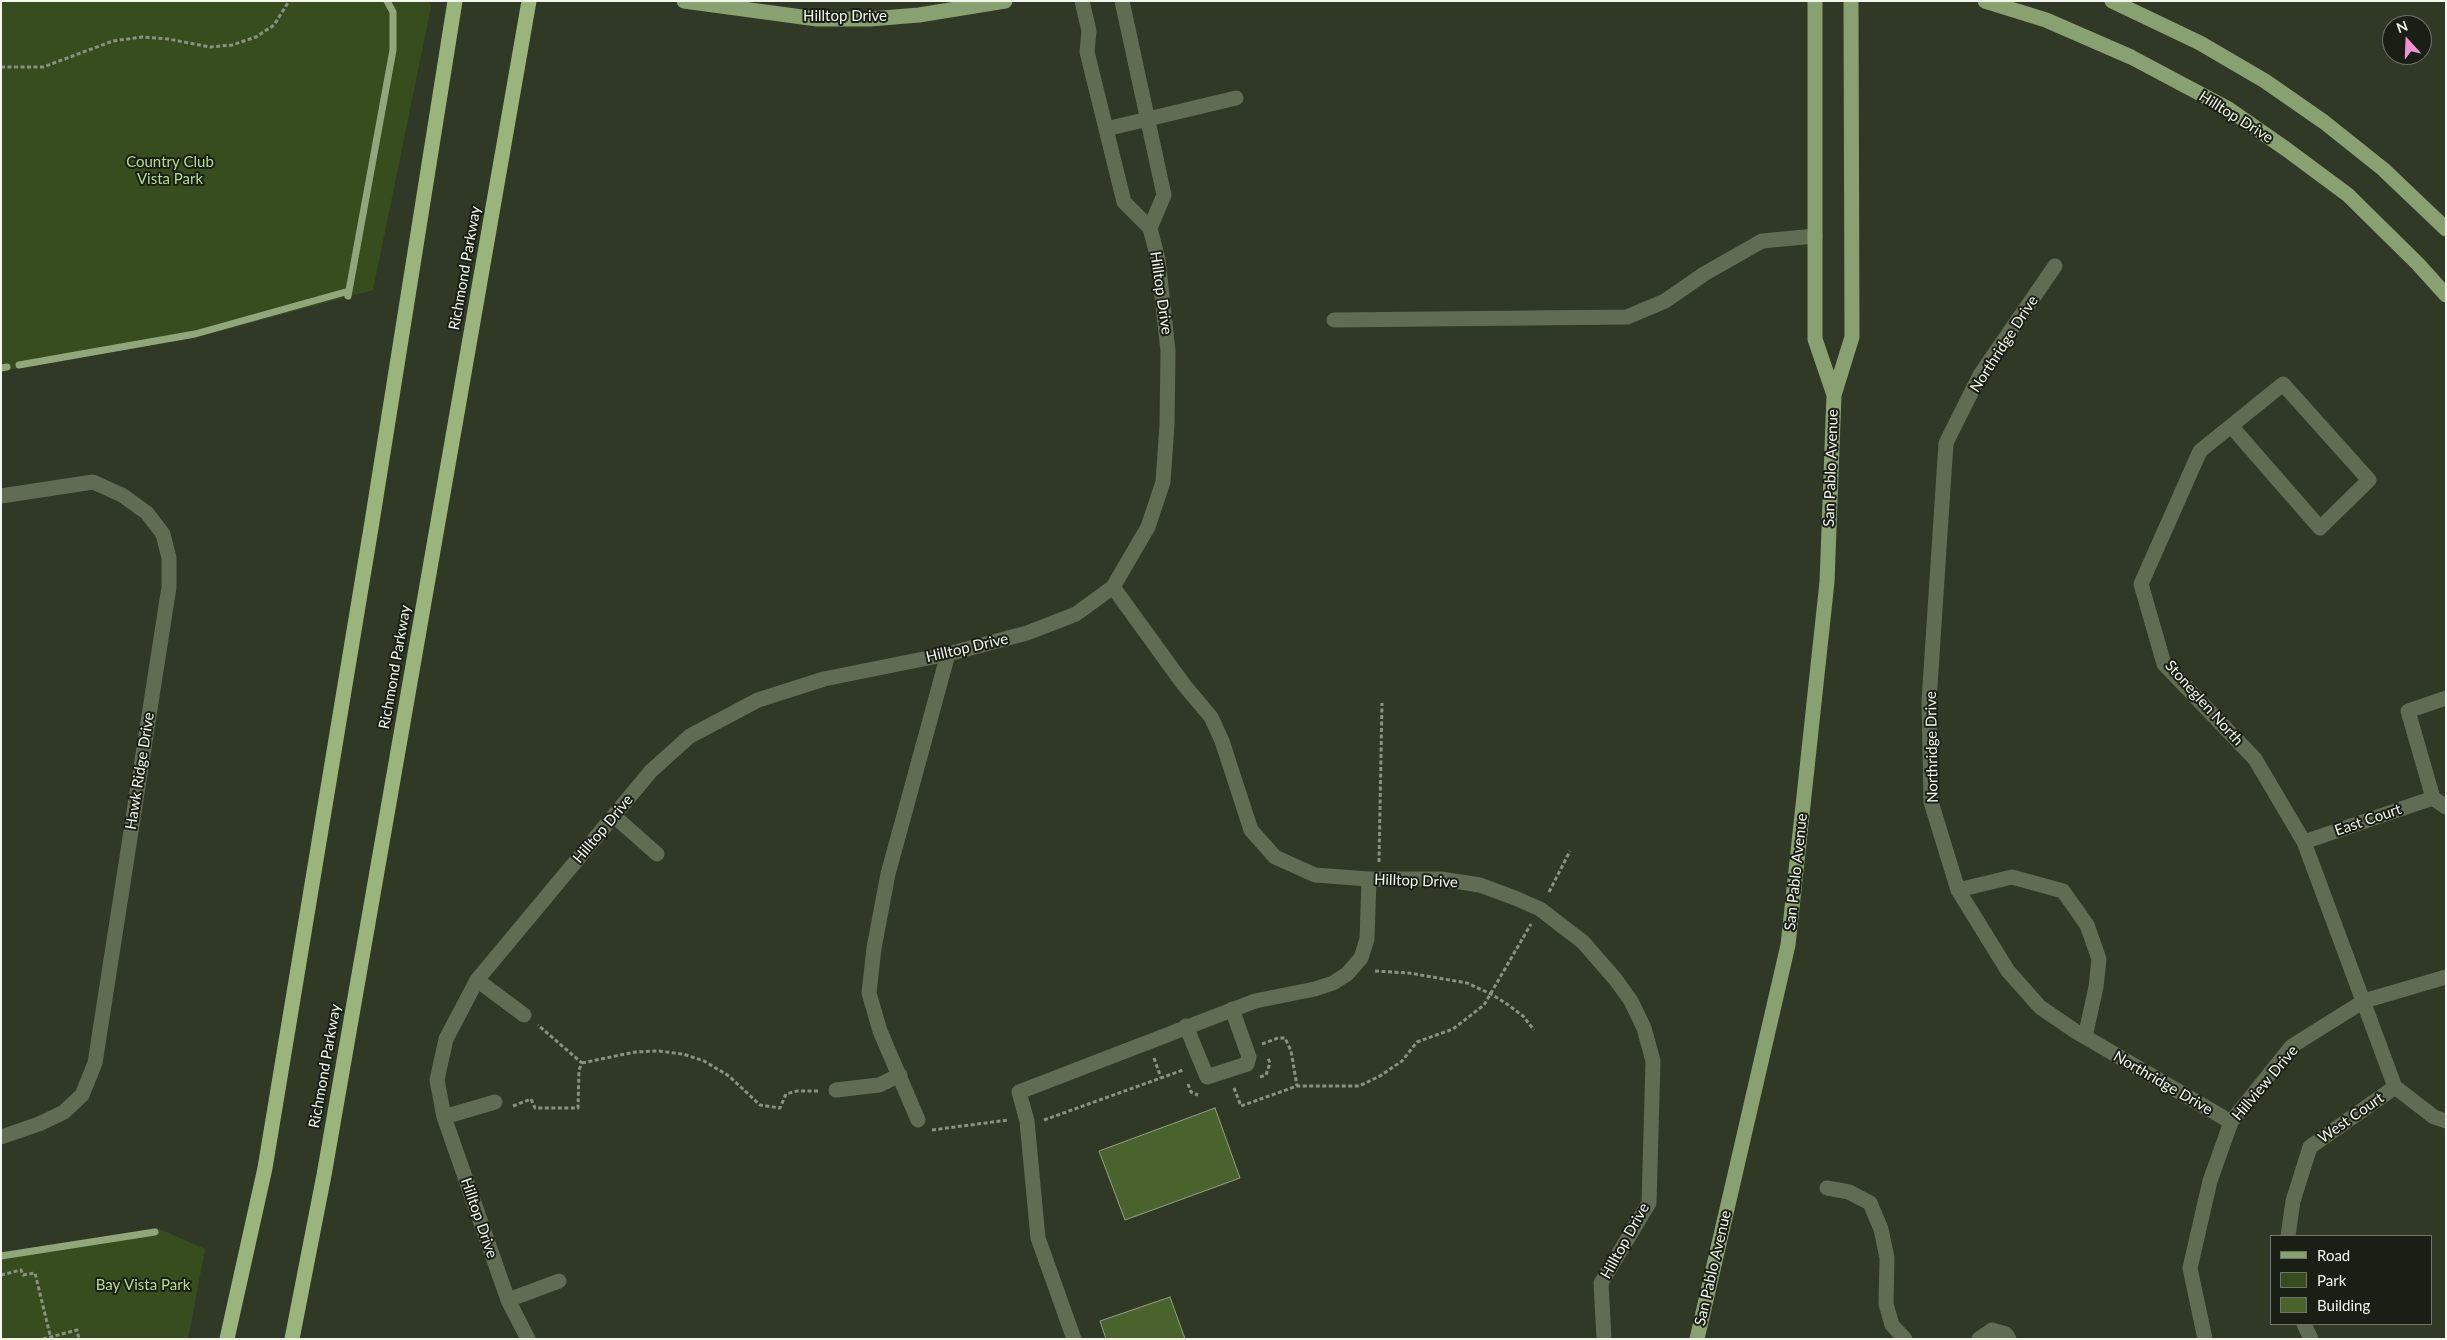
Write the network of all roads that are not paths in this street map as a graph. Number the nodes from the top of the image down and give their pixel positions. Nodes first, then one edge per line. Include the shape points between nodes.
1 (455, 1) edge
2 (529, 1) edge
3 (684, 1) edge
4 (1005, 1) edge
5 (1082, 1) edge
6 (1122, 1) edge
7 (1815, 1) edge
8 (1852, 1) edge
9 (1984, 1) edge
10 (2112, 1) edge
11 (1236, 98) dead end
12 (1148, 120) junction
13 (1106, 129) junction
14 (1150, 228) junction
15 (2446, 229) edge
16 (1815, 236) junction
17 (2055, 266) dead end
18 (2446, 295) edge
19 (1334, 320) dead end
20 (1834, 395) junction
21 (2230, 426) junction
22 (1, 496) edge
23 (1113, 587) junction
24 (948, 654) junction
25 (2446, 698) edge
26 (2433, 798) junction
27 (2446, 807) edge
28 (614, 816) junction
29 (2304, 842) junction
30 (657, 854) dead end
31 (1369, 879) junction
32 (1958, 890) junction
33 (2446, 977) edge
34 (477, 980) junction
35 (2364, 1001) junction
36 (1232, 1009) junction
37 (524, 1015) road end
38 (1186, 1026) junction
39 (2085, 1037) junction
40 (900, 1075) junction
41 (2395, 1087) junction
42 (836, 1090) road end
43 (501, 1105) road end
44 (444, 1117) junction
45 (918, 1120) road end
46 (2446, 1121) edge
47 (2231, 1122) junction
48 (1, 1137) edge
49 (1827, 1188) dead end
50 (2288, 1235) edge
51 (559, 1281) dead end
52 (508, 1300) junction
53 (2304, 1325) edge
54 (228, 1339) edge
55 (292, 1339) edge
56 (528, 1339) edge
57 (1074, 1339) edge
58 (1604, 1339) edge
59 (1697, 1339) edge
60 (1904, 1339) edge
61 (1979, 1339) edge
62 (2009, 1339) edge
63 (2205, 1339) edge
64 (2311, 1339) edge

1 - 54 highway via 265,1168
2 - 55 highway, Richmond Parkway via 327,1156
3 - 4 main road, Hilltop Drive via 818,19 919,15
5 - 13 street via 1088,31 1087,52
6 - 12 street
7 - 16 main road, San Pablo Avenue
8 - 20 main road, San Pablo Avenue via 1852,337
9 - 18 main road, Hilltop Drive via 2046,20 2131,57 2226,108 2348,195
10 - 15 main road via 2200,44 2265,81 2383,169
11 - 12 street
12 - 13 street
12 - 14 street via 1164,195
13 - 14 street via 1124,202
14 - 23 street, Hilltop Drive via 1158,259 1168,351 1163,482 1148,526
16 - 19 street via 1762,241 1665,301 1627,317
16 - 20 main road, San Pablo Avenue via 1815,339
17 - 32 street, Northridge Drive via 1980,375 1946,443 1929,701 1931,802
20 - 59 main road, San Pablo Avenue via 1827,582 1788,945
21 - 21 street, Stoneglen North via 2282,384 2369,480 2320,528
21 - 29 street, Stoneglen North via 2200,450 2141,584 2164,664 2255,759
22 - 48 street, Hawk Ridge Drive via 93,482 122,495 147,512 163,534 169,558 169,588 95,1063 82,1095 64,1112
23 - 24 street, Hilltop Drive via 1076,614 1035,630
23 - 31 street, Hilltop Drive via 1211,717 1251,830 1275,857 1315,875
24 - 28 street, Hilltop Drive via 824,678 758,700 690,736 651,771
24 - 40 street via 888,874 874,948 869,993 880,1032
25 - 26 street via 2408,711
26 - 27 street
26 - 29 street, East Court
28 - 30 street
28 - 34 street, Hilltop Drive
29 - 35 street, Stoneglen North
31 - 36 street via 1366,939 1361,958 1347,974 1315,989
31 - 58 street, Hilltop Drive via 1441,879 1480,885 1540,909 1583,942 1631,1001 1644,1028 1653,1061 1649,1203 1601,1283
32 - 39 street, Northridge Drive via 2008,971 2040,1007
32 - 39 street via 2012,877 2063,891 2087,925 2099,959
33 - 35 street, Hillview Drive
34 - 37 street
34 - 44 street, Hilltop Drive via 446,1039 437,1080
35 - 41 street, Stoneglen North
35 - 47 street, Hillview Drive via 2292,1046
36 - 38 street
36 - 38 street via 1249,1058 1247,1064 1238,1068 1207,1077
38 - 57 street via 1107,1060 1019,1092 1027,1120 1038,1238
39 - 47 street, Northridge Drive
40 - 42 street via 879,1085
40 - 45 street
41 - 46 street via 2434,1118
41 - 50 street, West Court via 2310,1147 2294,1201
43 - 44 street
44 - 52 street, Hilltop Drive
47 - 63 street, Hillview Drive via 2210,1181 2190,1268
49 - 60 street via 1849,1192 1870,1203 1881,1230 1887,1258 1886,1304 1892,1325
51 - 52 street
52 - 56 street, Hilltop Drive
53 - 64 street
61 - 62 street via 1992,1330 2006,1334

